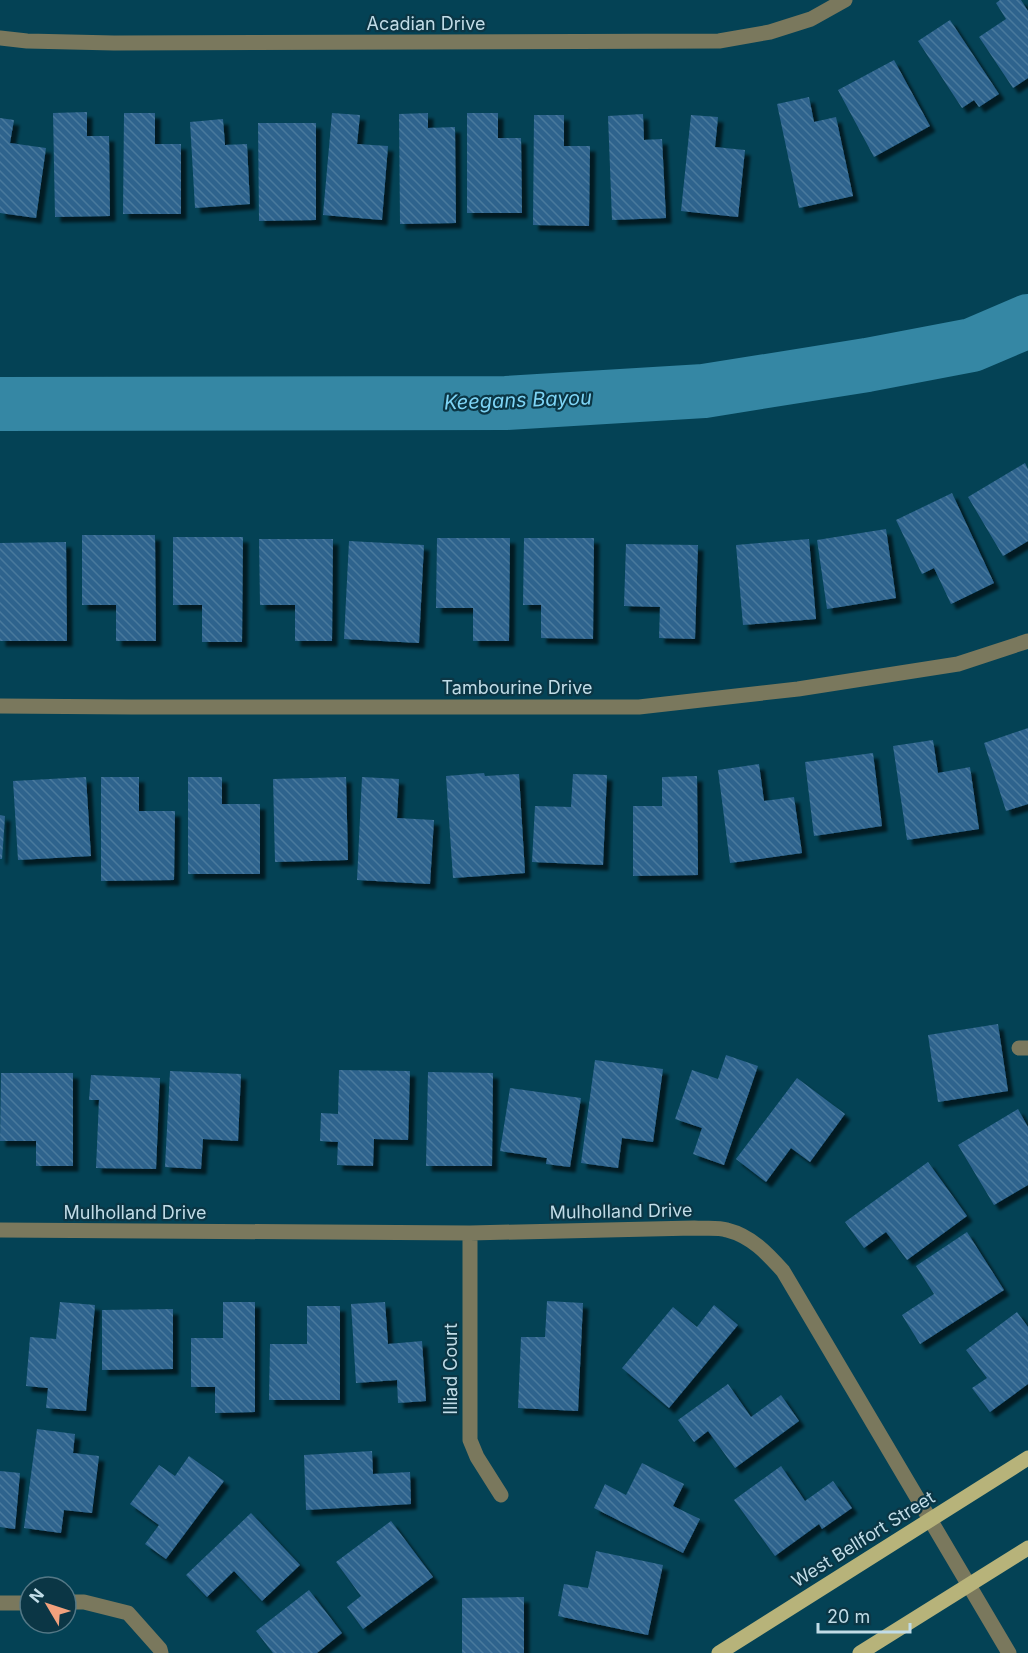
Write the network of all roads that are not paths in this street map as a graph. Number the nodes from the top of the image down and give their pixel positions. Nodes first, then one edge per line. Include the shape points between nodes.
1 (845, 0) edge
2 (0, 38) edge
3 (1028, 641) edge
4 (0, 706) edge
5 (0, 1230) edge
6 (470, 1233) junction
7 (1028, 1458) edge
8 (501, 1495) dead end
9 (930, 1520) junction
10 (1028, 1548) edge
11 (968, 1584) junction
12 (78, 1602) edge
13 (0, 1603) edge
14 (18, 1603) edge
15 (161, 1653) edge
16 (719, 1653) edge
17 (860, 1653) edge
18 (1009, 1653) edge

1 - 2 street, Acadian Drive via 811,19 770,32 719,41 114,43
3 - 4 street, Tambourine Drive via 958,664 798,689 639,707
5 - 6 street, Mulholland Drive
6 - 8 street, Illiad Court via 470,1440
6 - 9 street, Mulholland Drive via 694,1228 726,1229 750,1239 783,1271
7 - 9 main road, West Bellfort Street
9 - 11 street, Mulholland Drive
9 - 16 main road, West Bellfort Street
10 - 11 main road
11 - 17 main road
11 - 18 street, Mulholland Drive
12 - 15 street via 128,1613
13 - 14 street

